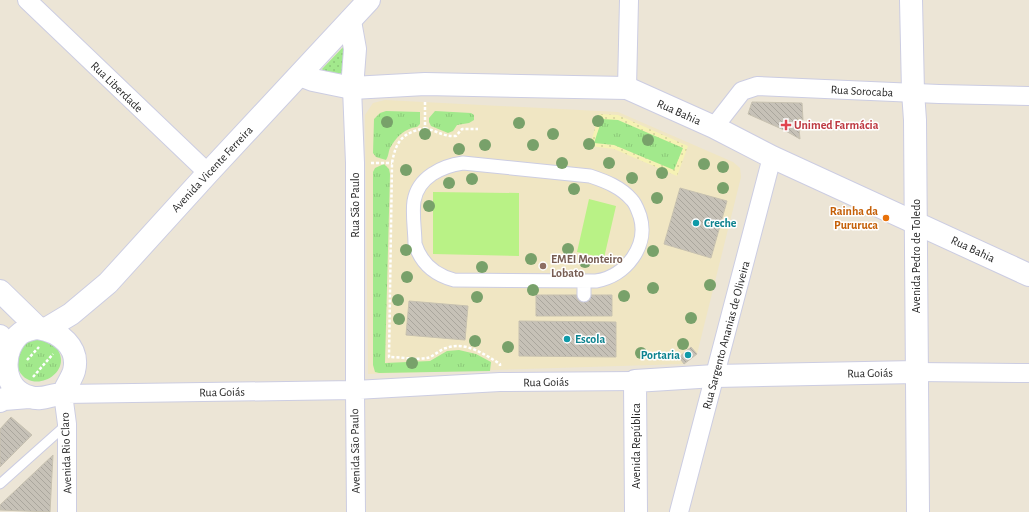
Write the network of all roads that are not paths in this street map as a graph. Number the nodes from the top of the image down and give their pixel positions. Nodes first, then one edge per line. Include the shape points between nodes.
1 (27, 0) edge
2 (368, 0) edge
3 (629, 0) edge
4 (911, 0) edge
5 (350, 21) junction
6 (300, 75) junction
7 (352, 88) junction
8 (627, 88) junction
9 (913, 92) junction
10 (1029, 96) edge
11 (714, 127) junction
12 (772, 157) junction
13 (208, 173) junction
14 (916, 223) junction
15 (1029, 275) edge
16 (584, 281) junction
17 (0, 291) edge
18 (584, 295) dead end
19 (42, 328) junction
20 (0, 336) edge
21 (3, 369) edge
22 (916, 372) junction
23 (1029, 374) edge
24 (715, 376) junction
25 (635, 381) junction
26 (355, 390) junction
27 (63, 394) junction
28 (34, 398) junction
29 (0, 401) edge
30 (67, 424) junction
31 (0, 484) edge
32 (67, 512) edge
33 (356, 512) edge
34 (636, 512) edge
35 (679, 512) edge
36 (918, 512) edge

1 - 13 street, Rua Liberdade
2 - 5 main road, Avenida Vicente Ferreira
3 - 8 street
4 - 9 main road, Avenida Pedro de Toledo
5 - 6 main road, Avenida Vicente Ferreira
5 - 7 main road, Rua São Paulo via 355,49
6 - 7 main road, Rua Bahia
6 - 13 main road, Avenida Vicente Ferreira
7 - 8 main road, Rua Bahia via 425,84
7 - 26 street, Rua São Paulo via 355,163
8 - 11 main road, Rua Bahia
9 - 10 street, Rua Sorocaba
9 - 11 street, Rua Sorocaba via 757,86 742,91
9 - 14 main road, Avenida Pedro de Toledo via 916,120
11 - 12 main road, Rua Bahia
12 - 14 main road, Rua Bahia
12 - 24 street, Rua Sargento Ananias de Oliveira
13 - 19 main road, Avenida Vicente Ferreira via 108,283 71,314
14 - 15 main road, Rua Bahia
14 - 22 main road, Avenida Pedro de Toledo
16 - 16 street via 603,280 616,274 631,261 642,238 641,221 633,201 605,181 590,176 463,163 438,170 418,189 414,202 415,244 425,262 445,278
16 - 18 street
17 - 19 main road
19 - 21 main road, Avenida Vicente Ferreira via 28,330 12,340 7,349
19 - 27 main road via 56,333 72,349 74,370
20 - 21 main road
21 - 28 main road via 12,386 20,393
22 - 23 street, Rua Goiás
22 - 24 main road, Rua Goiás
22 - 36 main road, Avenida Pedro de Toledo
24 - 25 main road, Rua Goiás
24 - 35 street, Rua Sargento Ananias de Oliveira
25 - 26 street, Rua Goiás via 500,382
25 - 34 main road, Avenida República
26 - 27 street, Rua Goiás
26 - 33 street, Avenida São Paulo
27 - 28 main road
27 - 30 street, Avenida Rio Claro
28 - 29 main road
30 - 31 lane
30 - 32 street, Avenida Rio Claro

